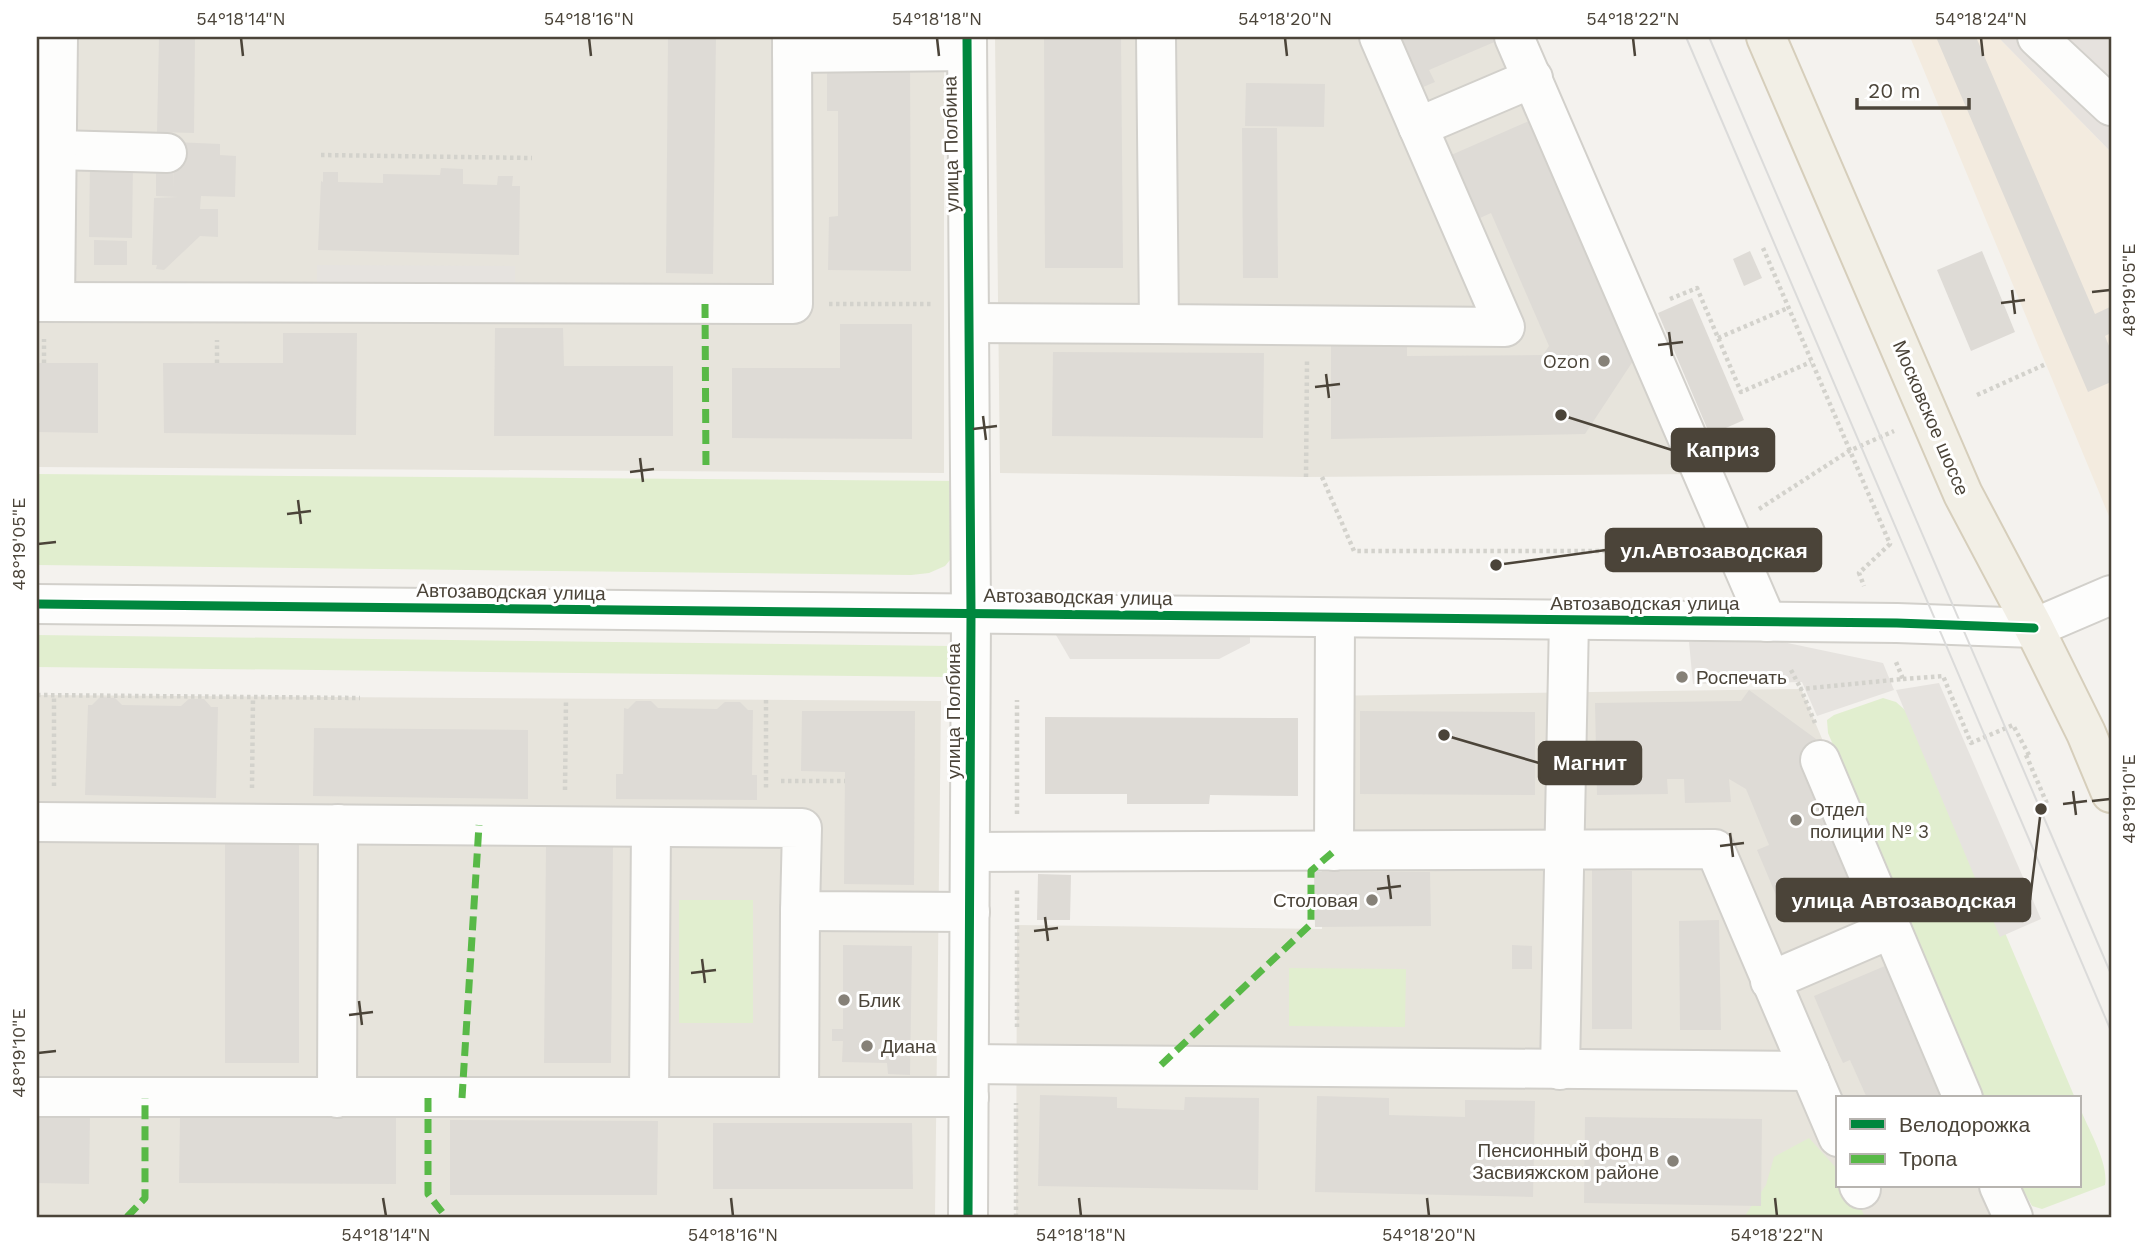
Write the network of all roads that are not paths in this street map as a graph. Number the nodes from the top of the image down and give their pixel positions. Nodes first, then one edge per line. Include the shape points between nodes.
1 (58, 37) edge
2 (1156, 37) edge
3 (1379, 37) edge
4 (1514, 37) edge
5 (1767, 37) edge
6 (2037, 37) edge
7 (967, 44) edge
8 (792, 45) edge
9 (1532, 78) junction
10 (2111, 106) edge
11 (1418, 127) junction
12 (57, 150) junction
13 (167, 153) dead end
14 (46, 302) edge
15 (957, 314) junction
16 (1159, 324) junction
17 (2111, 595) edge
18 (37, 604) edge
19 (971, 613) junction
20 (1335, 618) junction
21 (1569, 620) junction
22 (1767, 622) junction
23 (2034, 628) junction
24 (1820, 747) road end
25 (2111, 793) edge
26 (45, 822) edge
27 (338, 824) junction
28 (651, 827) junction
29 (1564, 849) junction
30 (1334, 851) junction
31 (970, 852) junction
32 (800, 911) junction
33 (970, 912) junction
34 (1891, 929) junction
35 (1770, 981) junction
36 (1560, 1070) junction
37 (1810, 1071) junction
38 (969, 1080) junction
39 (1961, 1096) edge
40 (37, 1097) edge
41 (649, 1097) junction
42 (799, 1097) junction
43 (337, 1098) junction
44 (1836, 1132) edge
45 (2000, 1188) edge
46 (968, 1217) edge
47 (2013, 1217) edge

1 - 12 street
2 - 16 street
3 - 11 street
4 - 9 street
5 - 23 main road, Московское шоссе via 1963,494
6 - 10 street
7 - 8 street
7 - 15 street, улица Полбина
8 - 14 street via 793,304
9 - 11 street
9 - 22 street
11 - 16 street via 1505,327
12 - 13 street
12 - 14 street
15 - 16 street
15 - 19 street, улица Полбина
17 - 23 street
18 - 19 street, Автозаводская улица
19 - 20 street, Автозаводская улица
19 - 31 street, улица Полбина
20 - 21 street, Автозаводская улица
20 - 30 street
21 - 22 street, Автозаводская улица
21 - 29 street
22 - 23 street, Автозаводская улица
23 - 25 main road, Московское шоссе
24 - 34 street
26 - 27 street
27 - 28 street
27 - 43 street
28 - 32 street via 802,828
28 - 41 street
29 - 30 street
29 - 35 street via 1715,849
29 - 36 street
30 - 31 street
31 - 33 street, улица Полбина
32 - 33 street
32 - 42 street
33 - 38 street, улица Полбина
34 - 35 street
34 - 39 street
35 - 37 street
36 - 37 street
36 - 38 street via 1017,1064
37 - 44 street
38 - 42 street
38 - 46 street, улица Полбина
40 - 43 street
41 - 42 street
41 - 43 street
45 - 47 street

